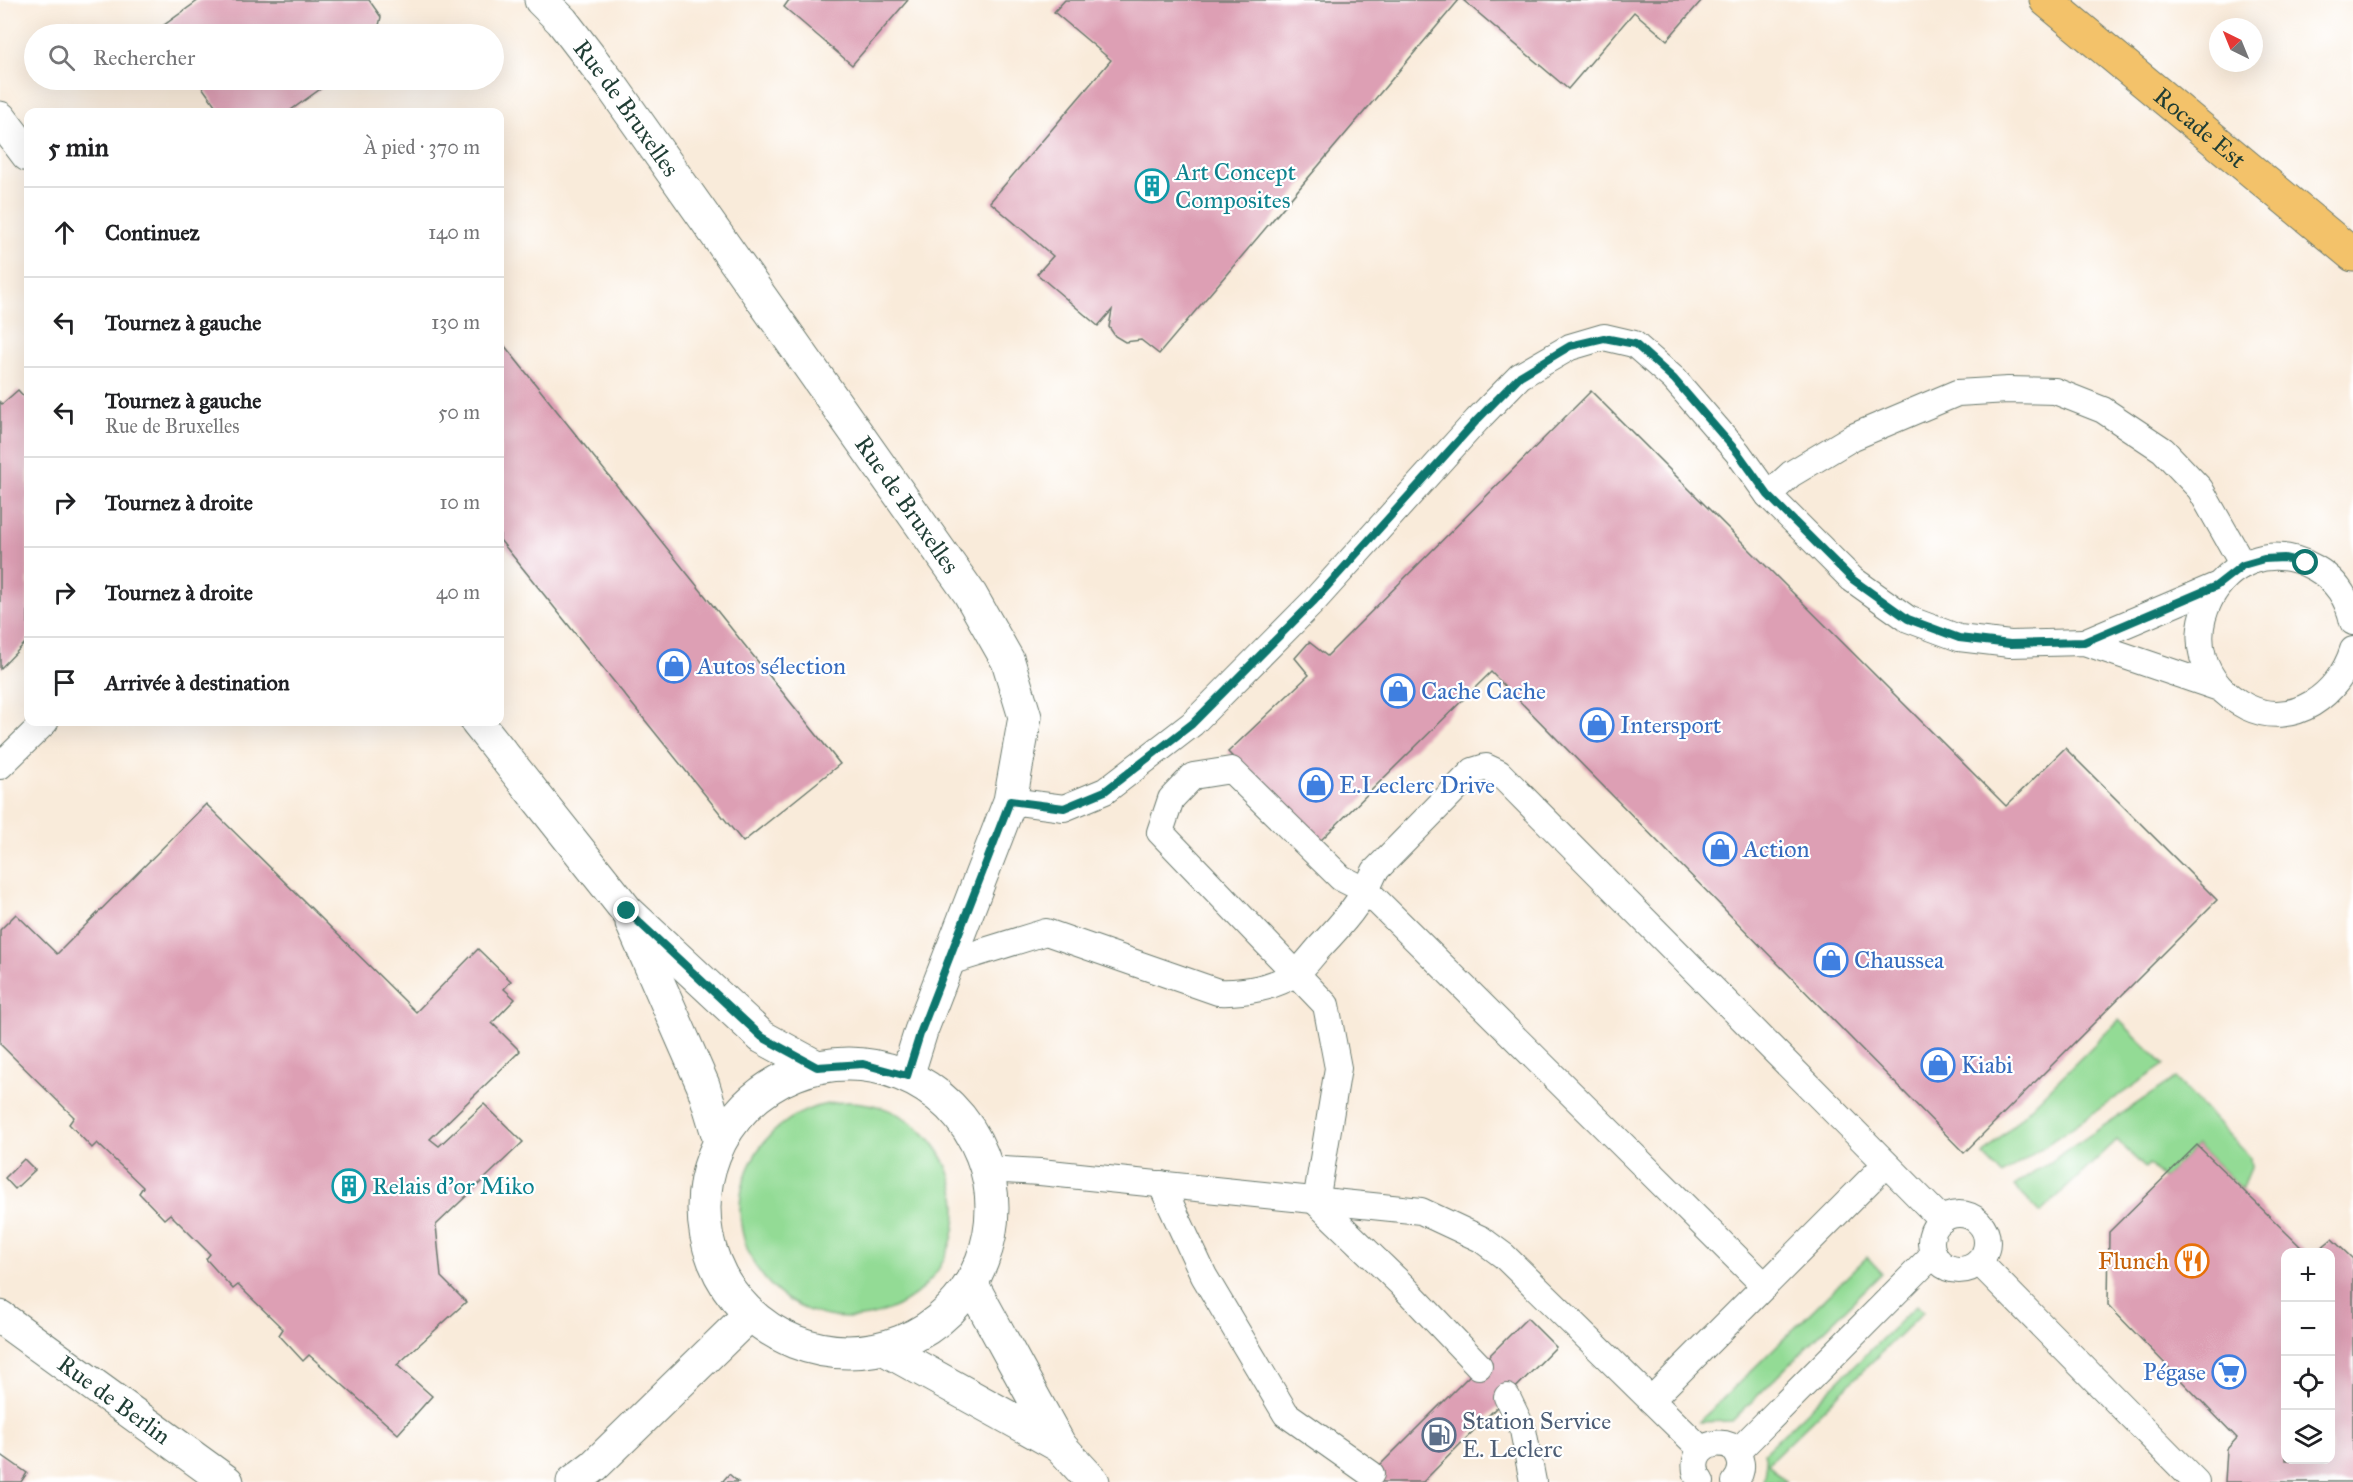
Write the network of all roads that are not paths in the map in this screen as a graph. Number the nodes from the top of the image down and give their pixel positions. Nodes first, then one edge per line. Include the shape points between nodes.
1 (541, 0) edge
2 (2046, 0) edge
3 (0, 118) edge
4 (24, 149) edge
5 (2353, 255) edge
6 (1768, 495) junction
7 (2243, 565) junction
8 (2216, 586) junction
9 (2352, 613) edge
10 (2084, 642) junction
11 (2353, 650) edge
12 (2219, 688) junction
13 (2353, 689) edge
14 (2322, 699) junction
15 (41, 726) edge
16 (480, 726) edge
17 (0, 766) edge
18 (1010, 801) junction
19 (1367, 891) junction
20 (627, 911) junction
21 (950, 962) junction
22 (1296, 972) junction
23 (817, 1067) junction
24 (907, 1076) junction
25 (720, 1141) junction
26 (1886, 1164) junction
27 (987, 1169) junction
28 (1161, 1184) junction
29 (1316, 1202) junction
30 (1942, 1220) junction
31 (1934, 1254) junction
32 (1979, 1262) junction
33 (971, 1283) junction
34 (1765, 1286) junction
35 (749, 1315) junction
36 (0, 1317) edge
37 (883, 1348) junction
38 (1479, 1366) dead end
39 (1507, 1397) dead end
40 (1651, 1400) junction
41 (1060, 1446) junction
42 (1702, 1449) junction
43 (1737, 1452) junction
44 (1371, 1474) dead end
45 (583, 1477) edge
46 (227, 1482) edge
47 (1093, 1482) edge
48 (1533, 1482) edge
49 (1701, 1482) edge
50 (1735, 1482) edge
51 (2196, 1482) edge

1 - 18 street, Rue de Bruxelles via 611,85 970,594 1008,661 1025,717
2 - 5 main road, Rocade Est
3 - 4 street
6 - 7 lane via 1791,474 1853,437 1957,393 2055,391 2103,410 2163,450 2200,489
6 - 10 lane via 1852,579 1908,619 1959,638 2010,644
6 - 18 lane via 1738,453 1674,379 1635,344 1604,338 1570,346 1520,376 1313,602 1192,724 1105,791 1064,808
7 - 8 lane
7 - 9 lane via 2284,558 2306,563 2340,589
8 - 10 lane
8 - 12 lane via 2205,606 2200,649
10 - 12 lane
11 - 14 lane via 2348,668
12 - 14 lane via 2242,704 2268,713 2296,710
13 - 14 lane
15 - 17 lane
16 - 20 street
18 - 21 street, Rue de Bruxelles
19 - 22 lane via 1352,913
19 - 22 lane via 1341,878 1231,770 1193,776 1171,799 1160,832
19 - 26 lane via 1375,871 1473,771 1486,767 1499,773
19 - 34 lane
20 - 23 street via 762,1037
20 - 25 street via 703,1085
21 - 22 lane via 1046,932 1218,992 1239,993
21 - 24 street, Rue de Bruxelles
22 - 29 lane via 1326,1005 1338,1068
23 - 24 street via 863,1064
23 - 25 street via 760,1093
24 - 27 street via 942,1098 970,1130
25 - 35 street via 705,1186 705,1233 720,1278
26 - 30 lane
26 - 34 lane
27 - 28 lane
27 - 33 street via 992,1208 987,1247
28 - 29 lane
28 - 44 lane via 1204,1276 1286,1414
29 - 38 lane
29 - 40 lane via 1421,1211 1481,1239 1504,1256
30 - 31 lane via 1932,1235
30 - 32 lane via 1959,1214 1977,1221 1986,1236
31 - 32 lane via 1938,1261 1953,1269 1963,1270
31 - 43 lane
32 - 51 lane
33 - 37 street via 948,1312 918,1334
33 - 41 street
34 - 40 lane
35 - 37 street via 779,1336 812,1348 848,1353
35 - 45 street
36 - 46 street, Rue de Berlin
37 - 41 street
39 - 48 lane via 1523,1430
40 - 42 lane
41 - 47 street
42 - 43 lane via 1723,1443
42 - 49 lane via 1695,1462
43 - 50 lane via 1742,1467

